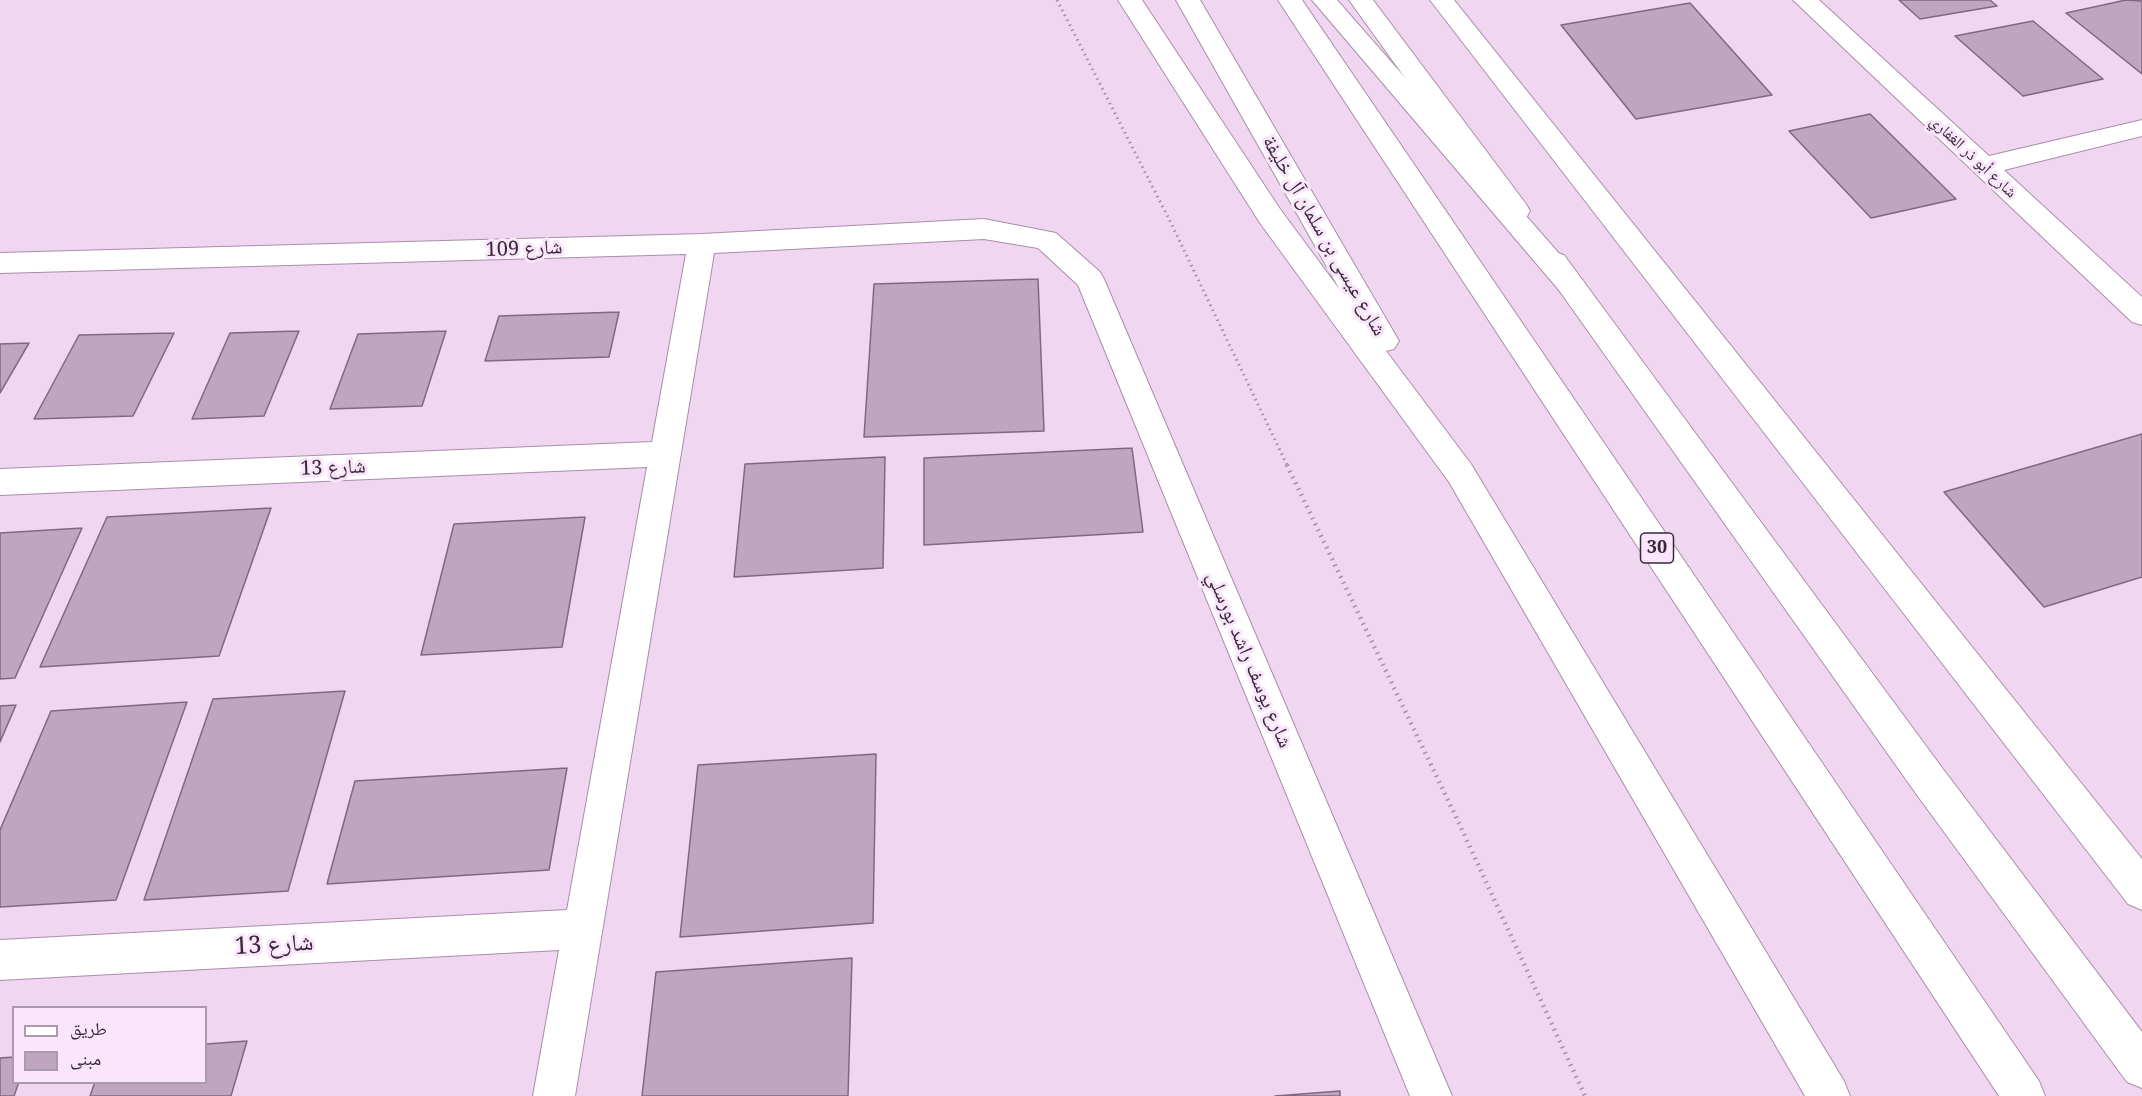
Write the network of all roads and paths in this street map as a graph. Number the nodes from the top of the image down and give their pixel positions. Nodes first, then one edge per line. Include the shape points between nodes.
1 (1057, 0) edge
2 (1130, 0) edge
3 (1188, 0) edge
4 (1290, 0) edge
5 (1324, 0) edge
6 (1361, 0) edge
7 (1442, 0) edge
8 (1805, 0) edge
9 (2142, 128) edge
10 (1984, 166) junction
11 (1046, 240) joint
12 (702, 244) junction
13 (0, 263) edge
14 (1574, 289) junction
15 (2142, 314) edge
16 (666, 454) junction
17 (1460, 473) junction
18 (0, 482) edge
19 (2142, 890) edge
20 (583, 929) junction
21 (0, 960) edge
22 (2142, 1067) edge
23 (554, 1096) edge
24 (1431, 1096) edge
25 (1584, 1096) edge
26 (1829, 1096) edge
27 (2024, 1096) edge

1 - 25 path via 1190,263 1457,819
2 - 17 main road via 1270,216
3 - 17 main road, شارع عيسى بن سلمان آل خليفة
4 - 27 main road, 30
5 - 14 main road
6 - 14 main road
7 - 19 main road
8 - 10 main road, شارع أبو ذر الغفاري
9 - 10 main road
10 - 15 main road, شارع أبو ذر الغفاري
11 - 12 main road, شارع 109 via 984,229
11 - 24 main road, شارع يوسف راشد بورسلي via 1090,279
12 - 13 main road, شارع 109
12 - 16 main road
14 - 22 main road
16 - 18 main road, شارع 13
16 - 20 main road
17 - 26 main road
20 - 21 main road, شارع 13
20 - 23 main road

